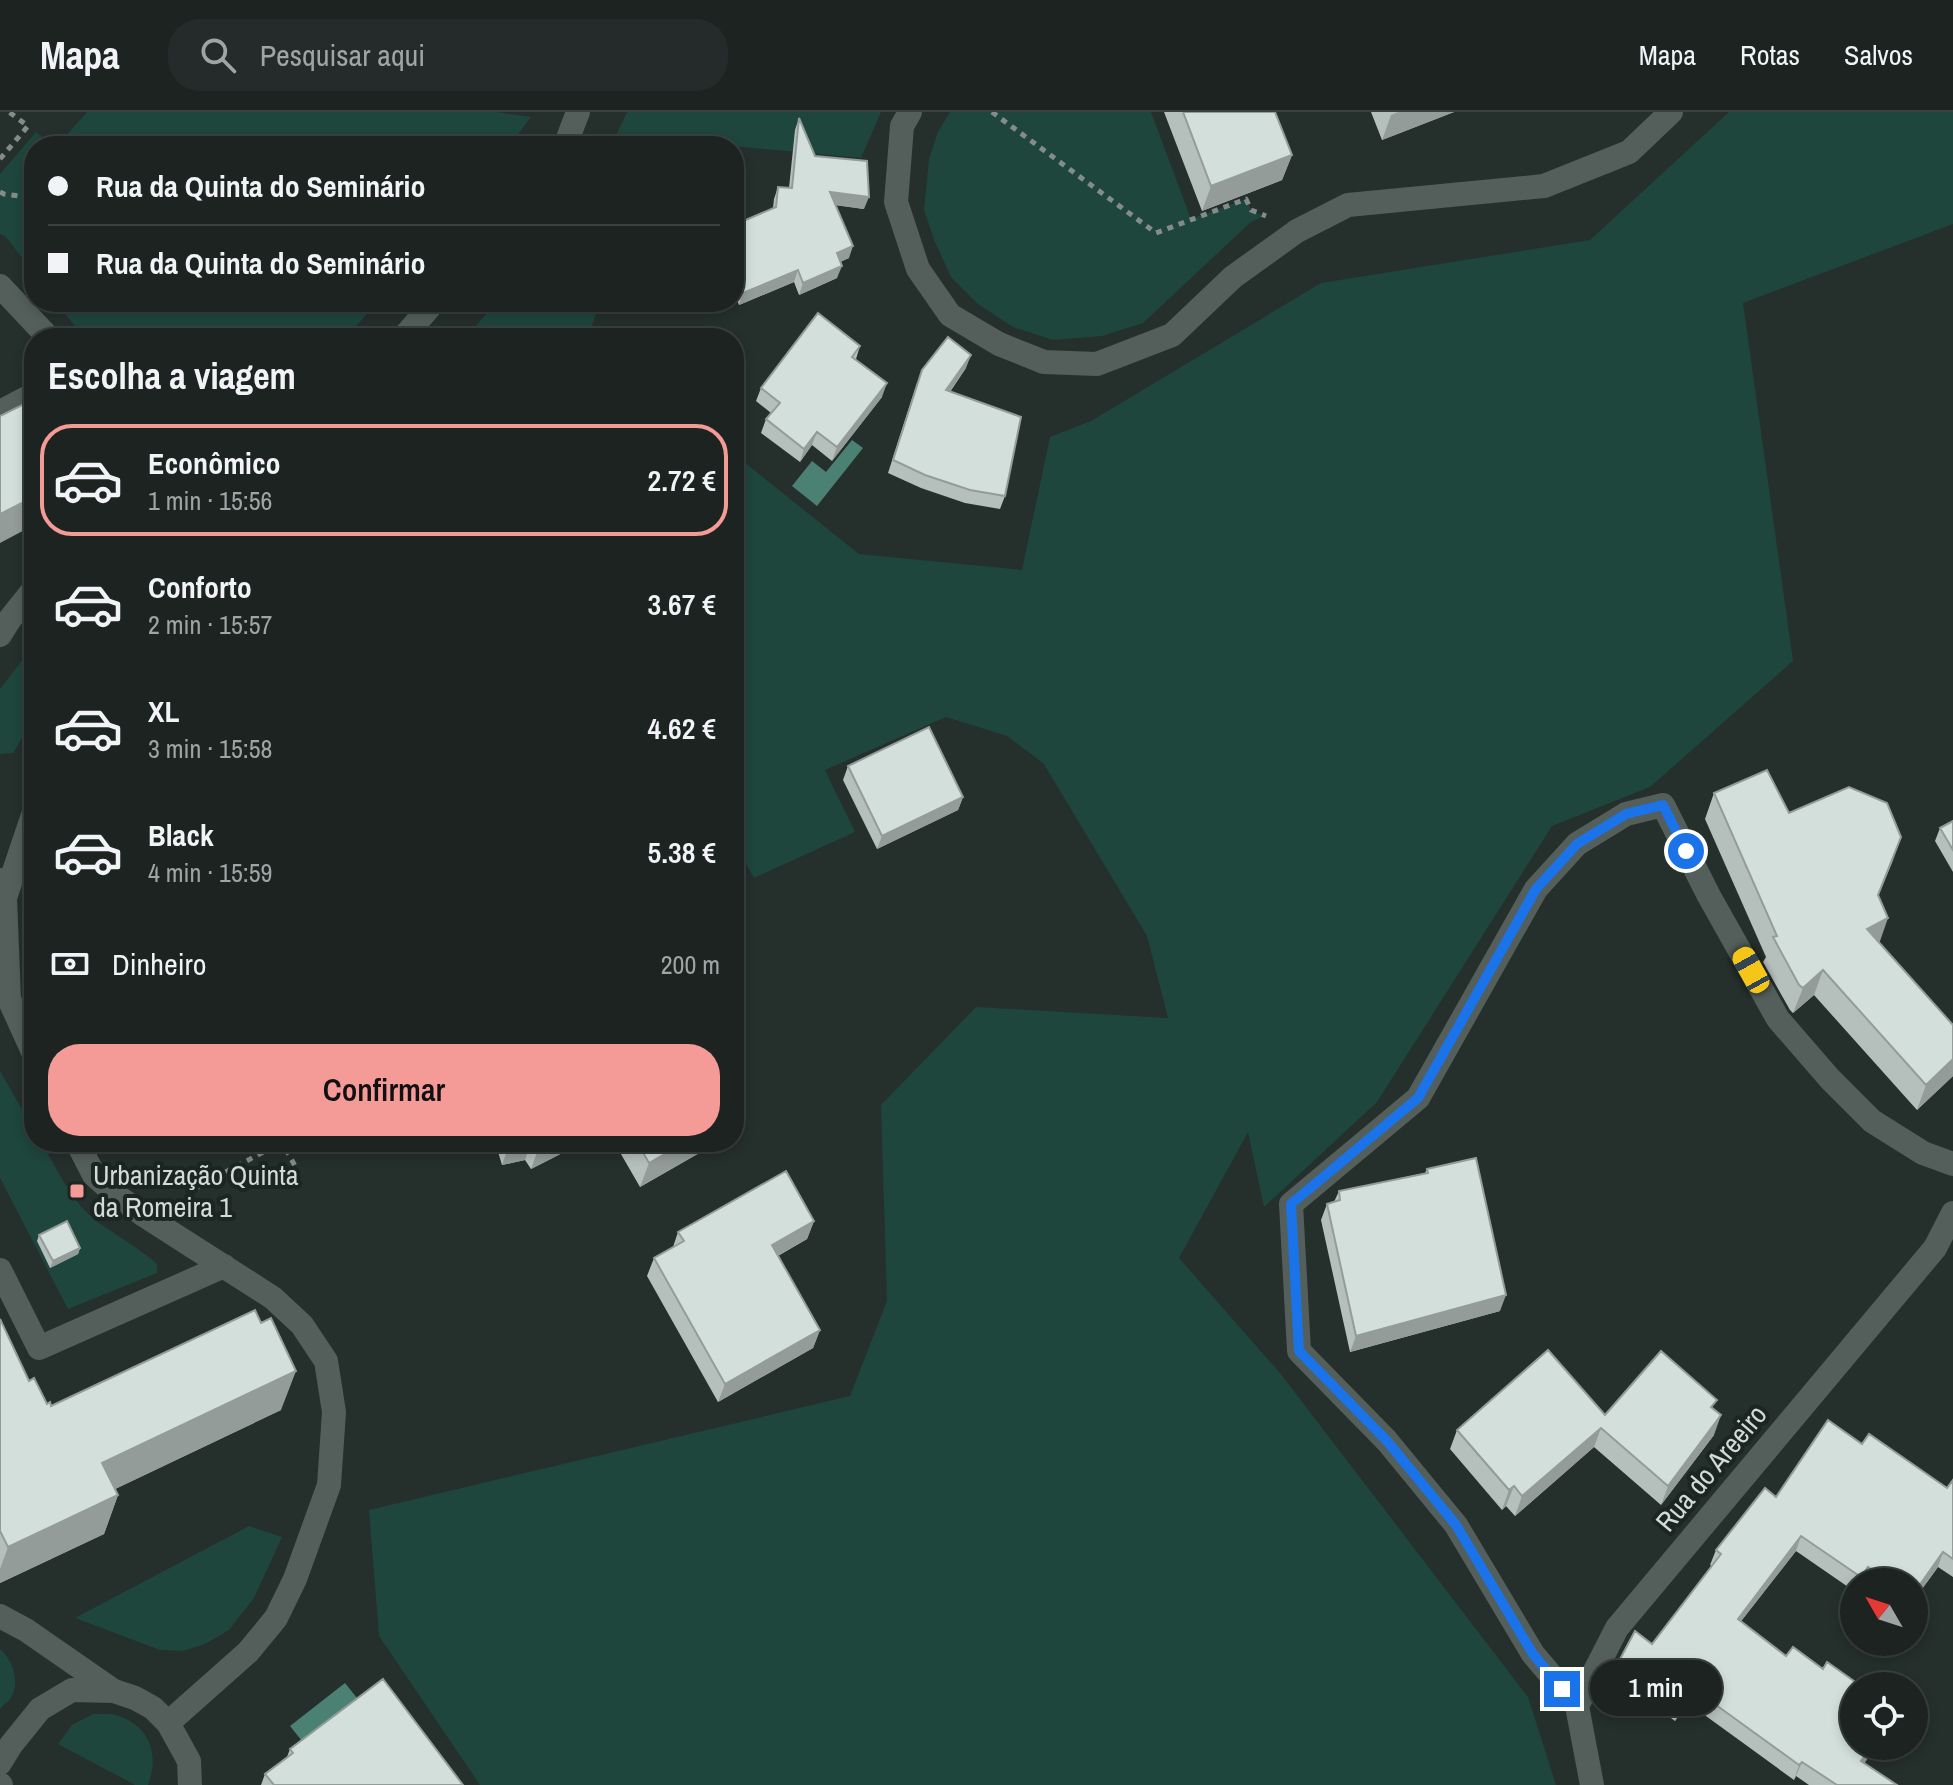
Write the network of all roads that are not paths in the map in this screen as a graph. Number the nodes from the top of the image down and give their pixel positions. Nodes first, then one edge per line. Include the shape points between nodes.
1 (578, 112) edge
2 (910, 112) edge
3 (1671, 112) edge
4 (569, 136) edge
5 (0, 286) edge
6 (24, 311) edge
7 (24, 312) edge
8 (425, 312) edge
9 (40, 328) edge
10 (412, 328) edge
11 (24, 399) edge
12 (0, 412) edge
13 (24, 602) edge
14 (0, 635) edge
15 (24, 837) edge
16 (3, 889) edge
17 (5, 1002) edge
18 (24, 1036) edge
19 (82, 1152) edge
20 (1953, 1164) edge
21 (1953, 1213) edge
22 (224, 1266) junction
23 (0, 1270) edge
24 (0, 1616) edge
25 (114, 1691) junction
26 (1577, 1706) junction
27 (168, 1723) junction
28 (0, 1763) edge
29 (190, 1785) edge
30 (1592, 1785) edge

1 - 4 street
2 - 3 street via 902,126 896,202 918,269 950,315 999,344 1044,362 1097,364 1172,335 1233,277 1297,231 1348,205 1544,186 1629,152
5 - 6 street
7 - 9 street
8 - 10 street
11 - 12 street
13 - 14 street
15 - 16 street
16 - 17 street
17 - 18 street
19 - 22 street via 94,1175 117,1196
20 - 26 street via 1923,1153 1872,1121 1778,1019 1663,805 1626,814 1577,844 1536,889 1418,1098 1291,1204 1299,1351 1387,1441 1456,1525 1533,1654
21 - 26 street, Rua do Areeiro via 1935,1248 1617,1628
22 - 23 street via 39,1348
22 - 27 street via 273,1298 302,1325 326,1361 334,1412 329,1485 276,1618 248,1652
24 - 25 street
25 - 27 street via 153,1708
25 - 28 street via 72,1690 40,1709
26 - 30 street
27 - 29 street via 189,1761

